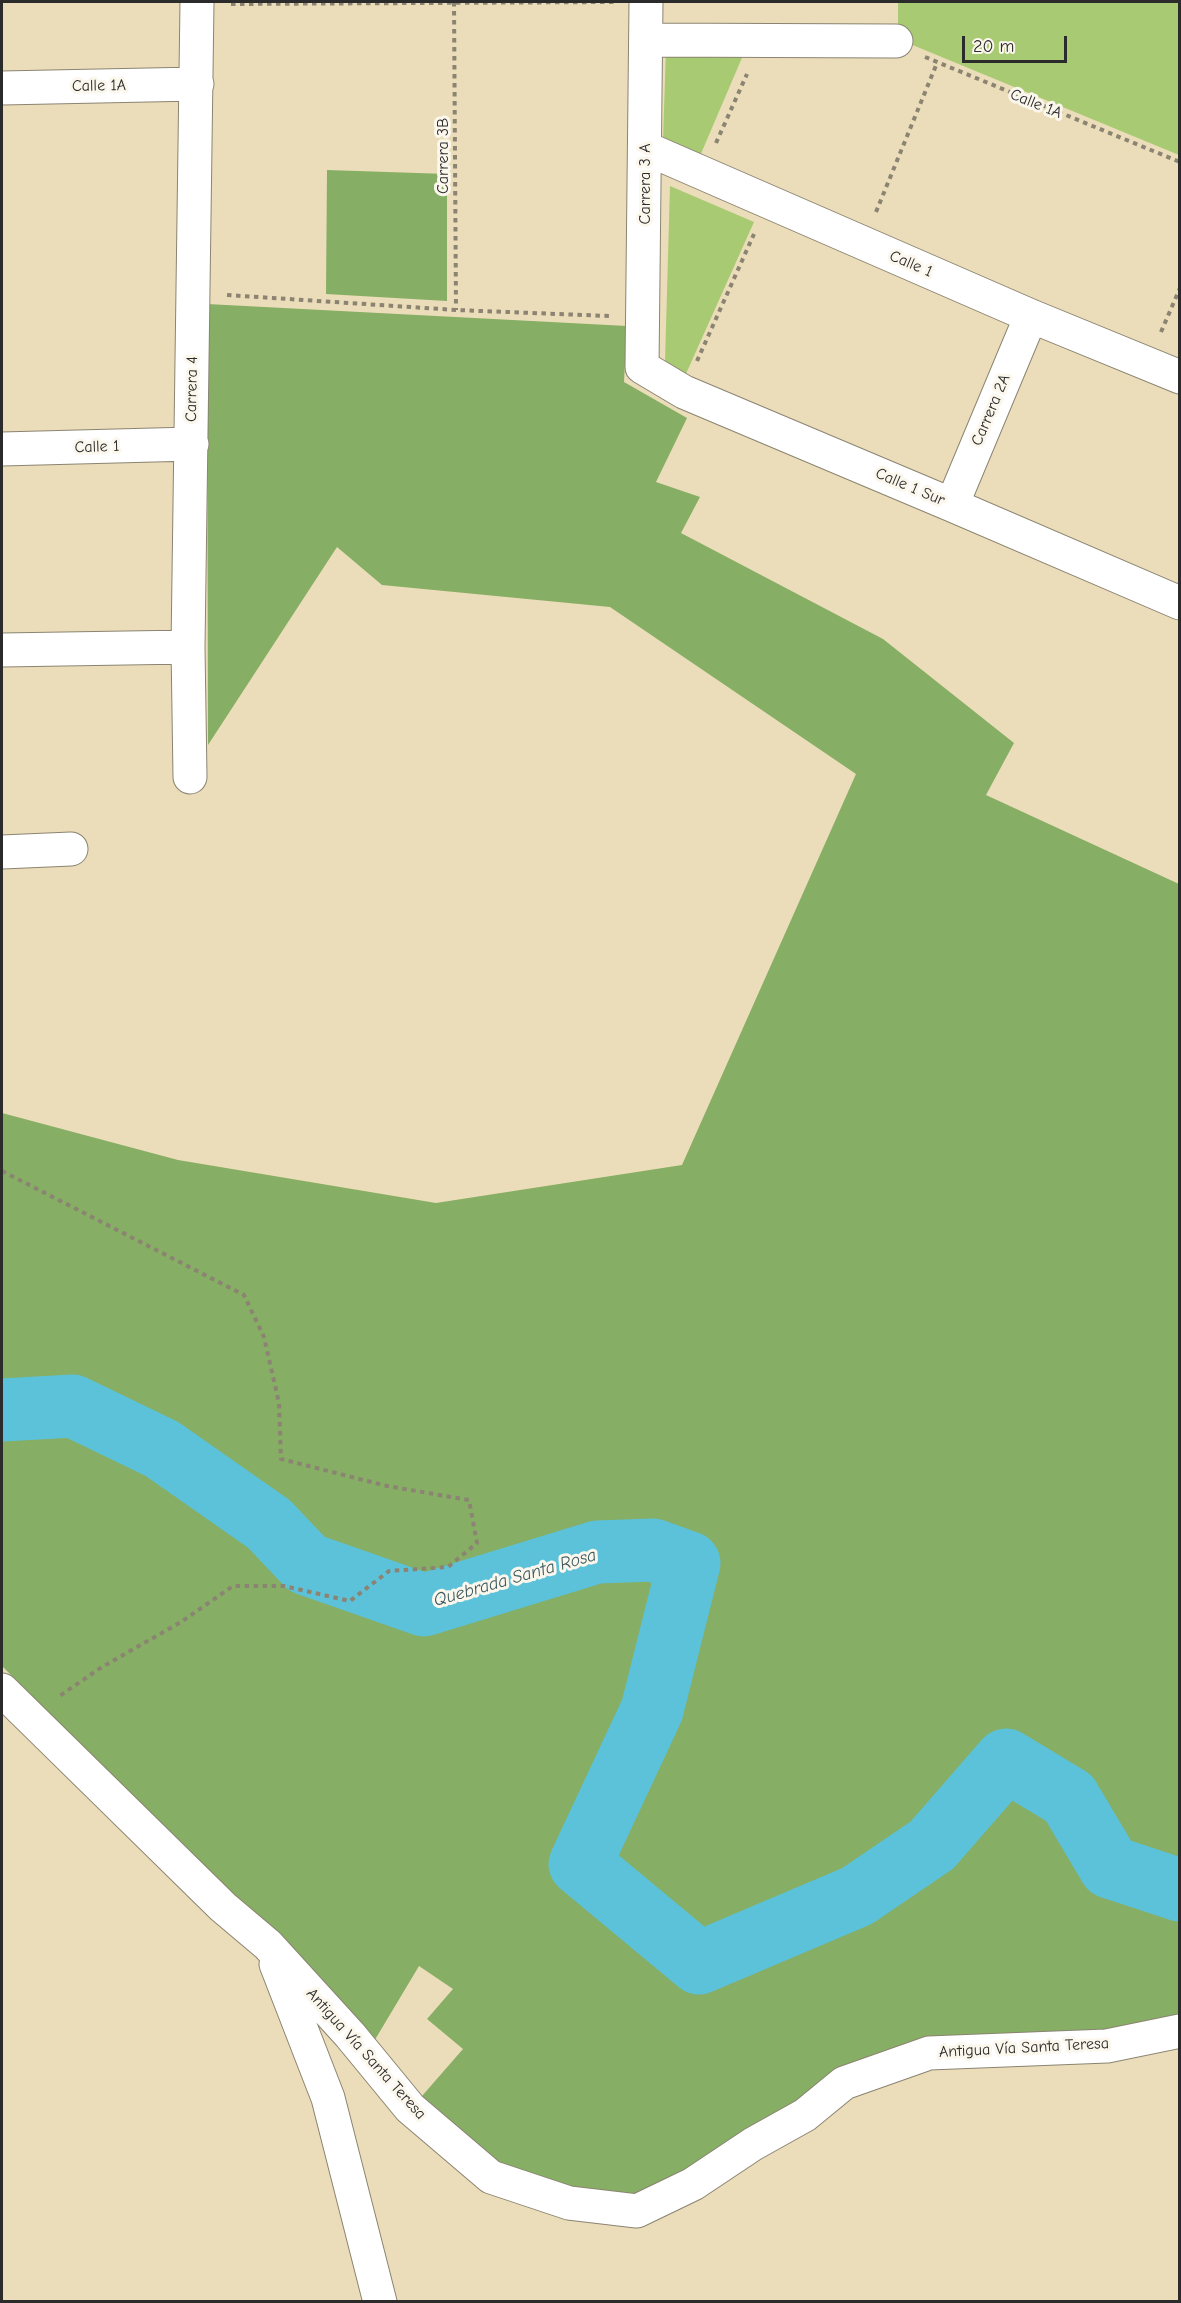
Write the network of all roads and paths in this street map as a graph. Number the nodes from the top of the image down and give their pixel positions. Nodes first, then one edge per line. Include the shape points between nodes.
1 (454, 2) edge
2 (646, 2) edge
3 (197, 3) edge
4 (646, 40) junction
5 (762, 41) junction
6 (896, 41) joint
7 (937, 63) junction
8 (197, 84) junction
9 (2, 88) edge
10 (645, 148) junction
11 (1179, 162) edge
12 (702, 174) junction
13 (768, 203) junction
14 (863, 243) junction
15 (1179, 288) edge
16 (194, 293) junction
17 (456, 310) junction
18 (1031, 315) junction
19 (644, 317) junction
20 (1149, 363) junction
21 (642, 366) joint
22 (1179, 377) edge
23 (684, 392) junction
24 (192, 444) junction
25 (2, 449) edge
26 (952, 505) junction
27 (1179, 603) edge
28 (188, 647) junction
29 (2, 650) edge
30 (190, 777) dead end
31 (71, 849) dead end
32 (2, 852) edge
33 (2, 1171) edge
34 (2, 1689) edge
35 (26, 1714) junction
36 (268, 1945) junction
37 (1179, 2031) edge
38 (380, 2301) edge

1 - 2 path
1 - 3 path
1 - 17 path, Carrera 3B
2 - 4 street, Carrera 3 A
3 - 8 street, Carrera 4
4 - 5 street
4 - 10 street, Carrera 3 A
5 - 6 street
5 - 12 path
6 - 7 path, Calle 1A
7 - 11 path, Calle 1A
7 - 14 path
8 - 9 street, Calle 1A
8 - 16 street, Carrera 4
10 - 12 street, Calle 1
10 - 19 street, Carrera 3 A
12 - 13 street, Calle 1
13 - 14 street, Calle 1
13 - 23 path
14 - 18 street, Calle 1
15 - 20 path
16 - 17 path
16 - 24 street, Carrera 4
17 - 19 path
18 - 20 street, Calle 1
18 - 26 street, Carrera 2A
19 - 21 street, Carrera 3 A
20 - 22 street, Calle 1
21 - 23 street, Calle 1 Sur
23 - 26 street, Calle 1 Sur
24 - 25 street, Calle 1
24 - 28 street, Carrera 4
26 - 27 street, Calle 1 Sur
28 - 29 street
28 - 30 street, Carrera 4
31 - 32 street
33 - 35 path via 244,1295 264,1336 279,1403 281,1459 387,1486 469,1500 477,1543 448,1567 388,1571 350,1601 284,1586 233,1586 181,1622
34 - 35 street, Antigua Vía Santa Teresa
35 - 36 street, Antigua Vía Santa Teresa via 223,1907
36 - 37 street, Antigua Vía Santa Teresa via 410,2108 492,2177 569,2203 637,2211 693,2184 805,2115 844,2083 929,2053 1107,2046
36 - 38 street via 328,2098

